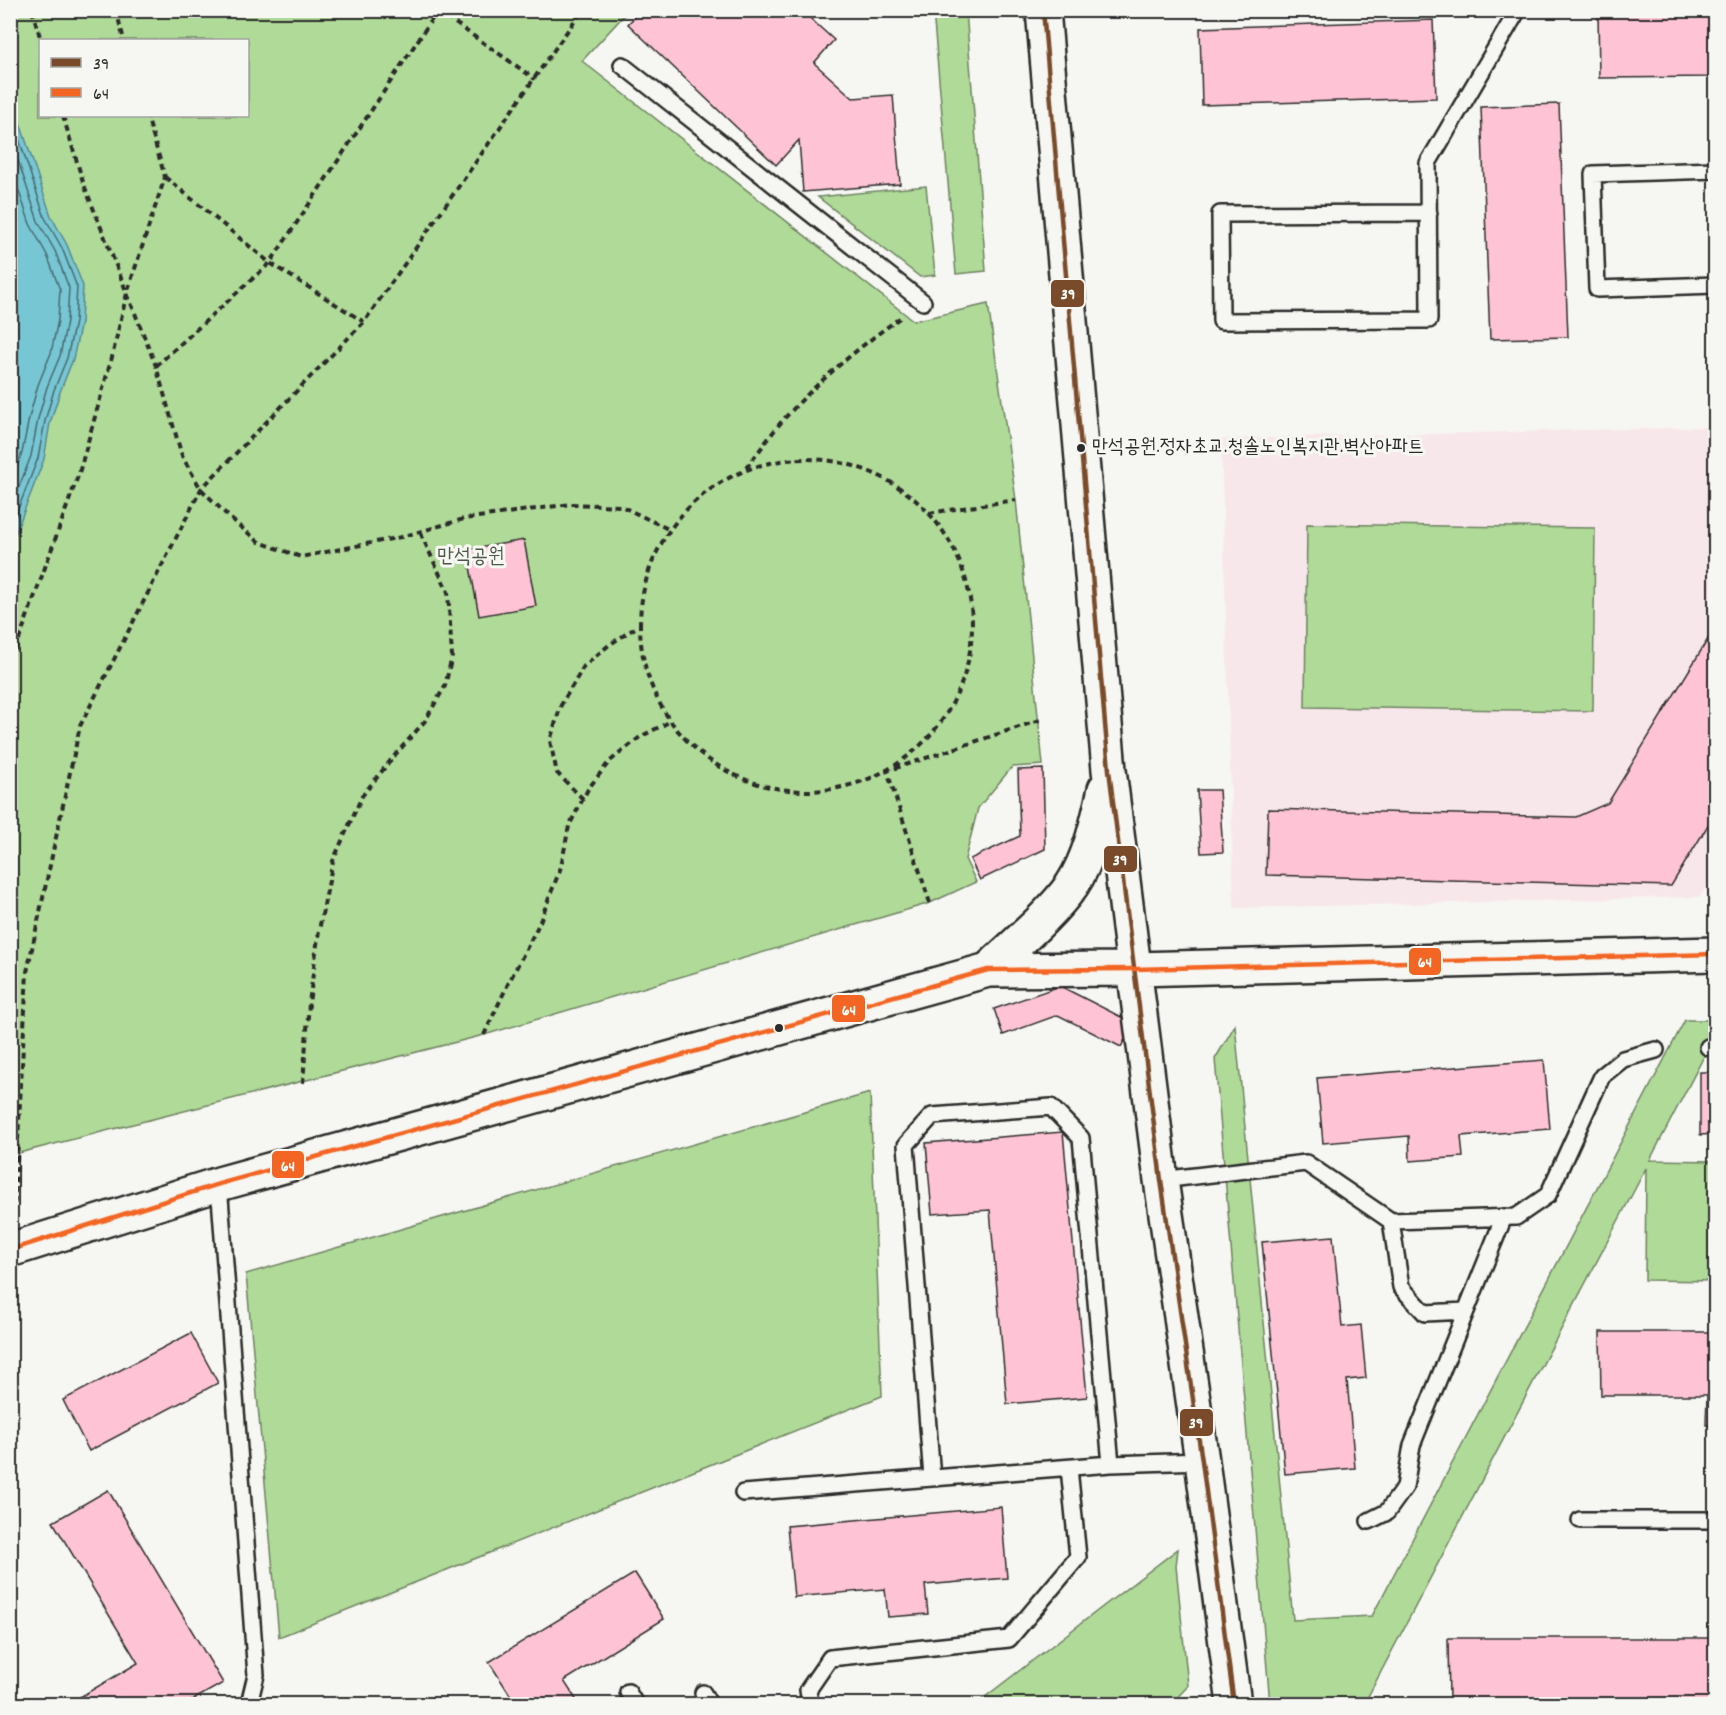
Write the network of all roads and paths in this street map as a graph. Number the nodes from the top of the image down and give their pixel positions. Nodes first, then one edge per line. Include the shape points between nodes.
1 (33, 10) edge
2 (116, 10) edge
3 (582, 10) edge
4 (1043, 10) edge
5 (1518, 10) edge
6 (438, 11) edge
7 (41, 39) edge
8 (124, 39) edge
9 (622, 65) dead end
10 (535, 79) junction
11 (63, 117) edge
12 (147, 117) edge
13 (1716, 170) edge
14 (165, 177) junction
15 (1429, 213) junction
16 (270, 263) junction
17 (1716, 285) edge
18 (127, 293) junction
19 (923, 302) joint
20 (364, 322) junction
21 (156, 366) junction
22 (746, 469) junction
23 (201, 489) junction
24 (1016, 500) dead end
25 (929, 513) junction
26 (668, 529) junction
27 (420, 532) junction
28 (638, 626) junction
29 (10, 658) edge
30 (1040, 720) dead end
31 (669, 722) junction
32 (1109, 770) junction
33 (887, 771) junction
34 (582, 799) junction
35 (930, 903) dead end
36 (1716, 954) edge
37 (1135, 969) junction
38 (988, 970) junction
39 (484, 1035) dead end
40 (1656, 1050) dead end
41 (303, 1083) dead end
42 (1161, 1180) junction
43 (219, 1184) junction
44 (1504, 1217) junction
45 (1391, 1221) junction
46 (11, 1250) edge
47 (1466, 1311) junction
48 (1202, 1461) junction
49 (1111, 1464) junction
50 (1069, 1468) junction
51 (932, 1478) junction
52 (743, 1493) dead end
53 (1580, 1520) dead end
54 (1716, 1520) edge
55 (1369, 1521) dead end
56 (249, 1704) edge
57 (810, 1704) edge
58 (1233, 1704) edge

1 - 7 path
2 - 8 path
3 - 10 path
4 - 32 main road
5 - 15 lane via 1428,163
6 - 10 path
6 - 16 path
9 - 19 lane
10 - 20 path
11 - 18 path via 84,185
12 - 14 path
13 - 17 lane via 1593,174 1597,288
14 - 16 path
14 - 18 path
15 - 15 lane via 1429,320 1221,321 1220,214
16 - 20 path
16 - 21 path
18 - 21 path
18 - 29 path via 79,473
19 - 22 path via 828,375 783,421
20 - 23 path
21 - 23 path via 182,456
22 - 25 path via 794,458 844,463 891,481
22 - 26 path via 702,493
23 - 27 path via 259,543 301,557
23 - 46 path via 80,726 27,972
24 - 25 path
25 - 33 path via 959,558 973,611 969,665 948,715 912,755
26 - 27 path via 621,506 571,504 464,519
26 - 28 path via 645,575
27 - 41 path via 447,592 452,656 445,686 425,722 362,796 333,861 309,1003
28 - 31 path via 646,676
28 - 34 path via 584,666 561,705 550,741 557,773
30 - 33 path
31 - 33 path via 703,757 746,781 793,792 842,789
31 - 34 path via 640,737 609,762
32 - 37 main road
32 - 38 main road via 1099,815 1073,883
33 - 35 path
34 - 39 path via 569,826 561,867 539,924
36 - 37 main road
37 - 38 main road
37 - 42 main road
38 - 43 main road
40 - 44 lane via 1623,1059 1602,1076 1548,1195 1516,1217
42 - 45 lane via 1306,1163
42 - 48 main road
43 - 46 main road
43 - 56 lane via 256,1675
44 - 45 lane
44 - 47 lane
45 - 47 lane via 1401,1287 1425,1313
47 - 55 lane via 1412,1444 1405,1487 1387,1512
48 - 49 lane
48 - 58 main road
49 - 50 lane
49 - 51 lane via 1080,1138 1051,1107 1040,1107 932,1116 906,1145
50 - 51 lane
50 - 57 lane via 1078,1557 1009,1639 830,1658 808,1690
51 - 52 lane
53 - 54 lane

